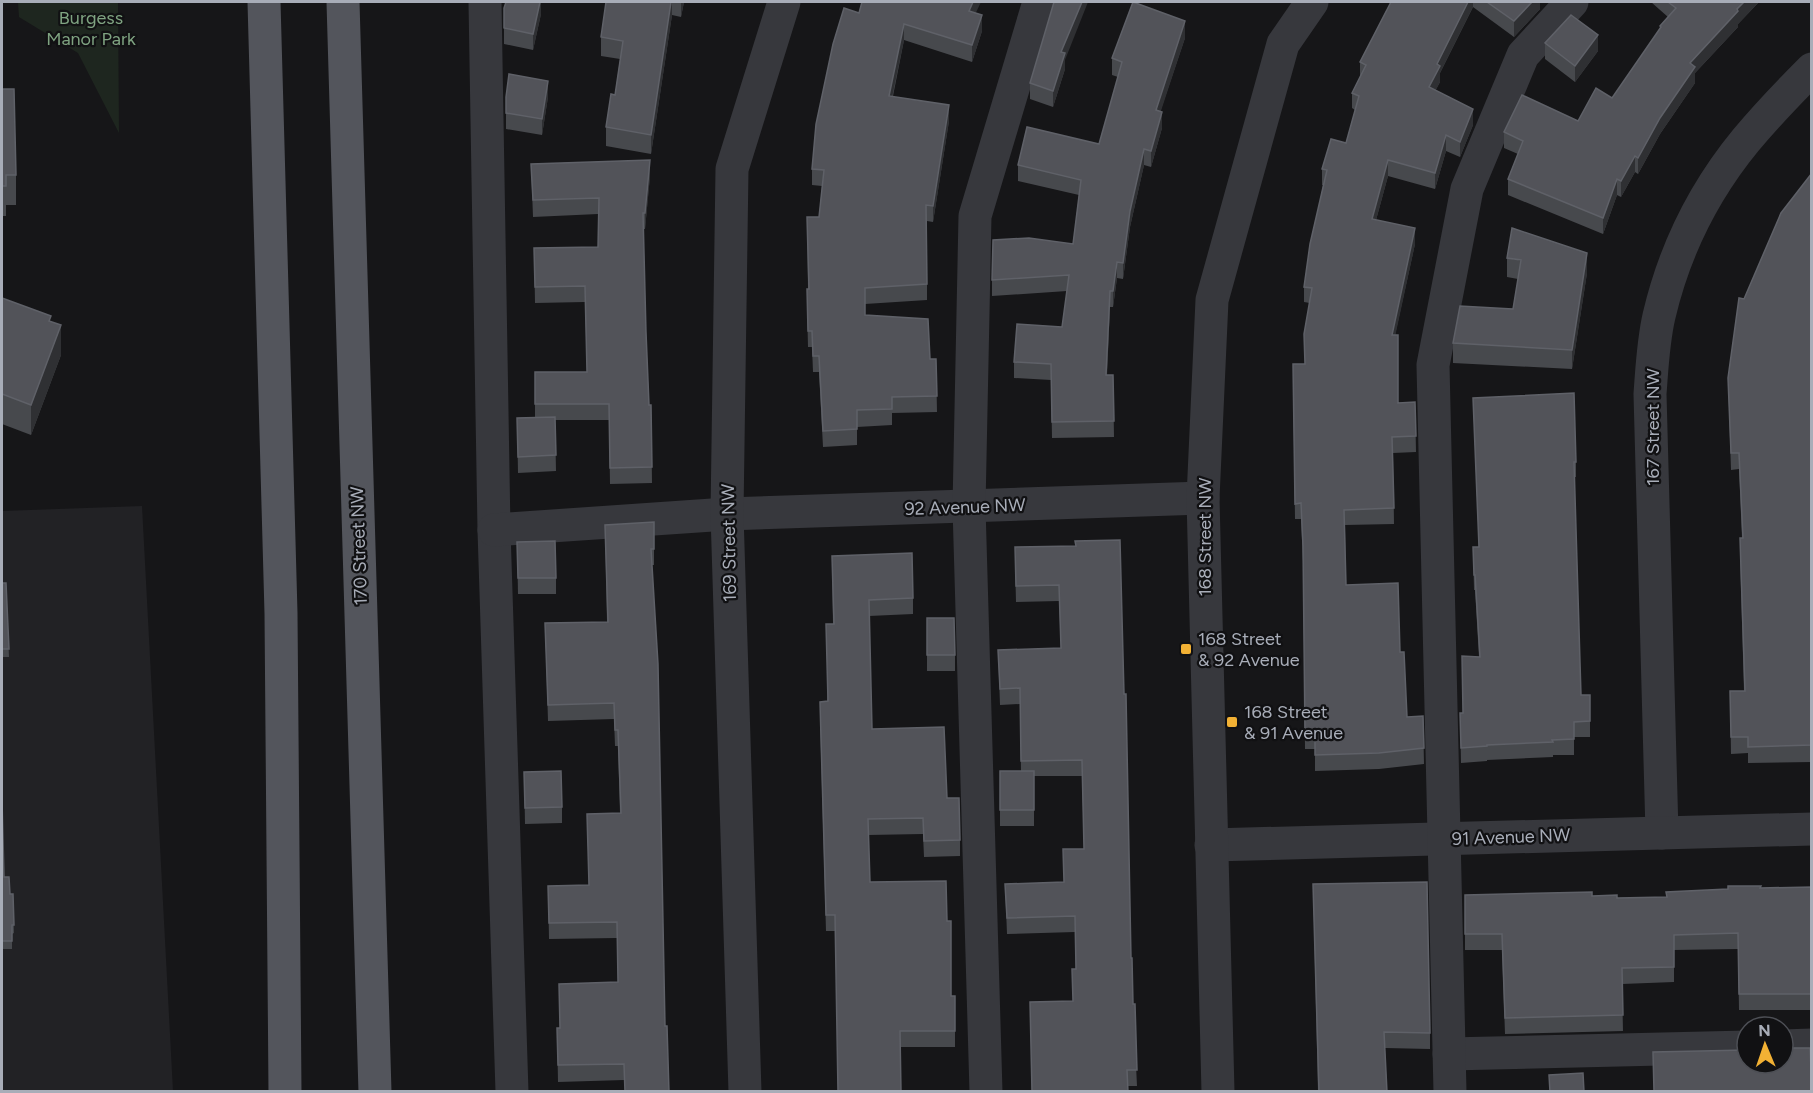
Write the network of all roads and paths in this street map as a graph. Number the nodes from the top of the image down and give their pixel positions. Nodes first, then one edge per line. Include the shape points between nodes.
1 (264, 2) edge
2 (343, 2) edge
3 (485, 2) edge
4 (784, 2) edge
5 (1039, 2) edge
6 (1312, 2) edge
7 (1572, 2) edge
8 (1812, 69) edge
9 (1203, 498) junction
10 (969, 507) junction
11 (727, 514) junction
12 (494, 530) junction
13 (1812, 829) edge
14 (1662, 833) junction
15 (1444, 839) junction
16 (1210, 845) junction
17 (1795, 1046) edge
18 (1812, 1046) edge
19 (1735, 1047) edge
20 (1449, 1054) junction
21 (285, 1092) edge
22 (375, 1092) edge
23 (512, 1092) edge
24 (745, 1092) edge
25 (986, 1092) edge
26 (1218, 1092) edge
27 (1450, 1092) edge

1 - 21 main road via 281,613
2 - 22 main road, 170 Street NW
3 - 12 street
4 - 11 street, 169 Street NW via 732,169
5 - 10 street via 975,216
6 - 9 street, 168 Street NW via 1283,44 1212,300
7 - 15 street via 1523,56 1467,189 1433,365
8 - 14 street, 167 Street NW via 1745,141 1709,191 1682,247 1659,318 1650,394
9 - 10 street, 92 Avenue NW
9 - 16 street, 168 Street NW
10 - 11 street, 92 Avenue NW
10 - 25 street
11 - 12 street, 92 Avenue NW
11 - 24 street, 169 Street NW
12 - 23 street
13 - 14 street, 91 Avenue NW
14 - 15 street, 91 Avenue NW
15 - 16 street, 91 Avenue NW
15 - 20 street
16 - 26 street, 168 Street NW
17 - 18 street
19 - 20 street
20 - 27 street

